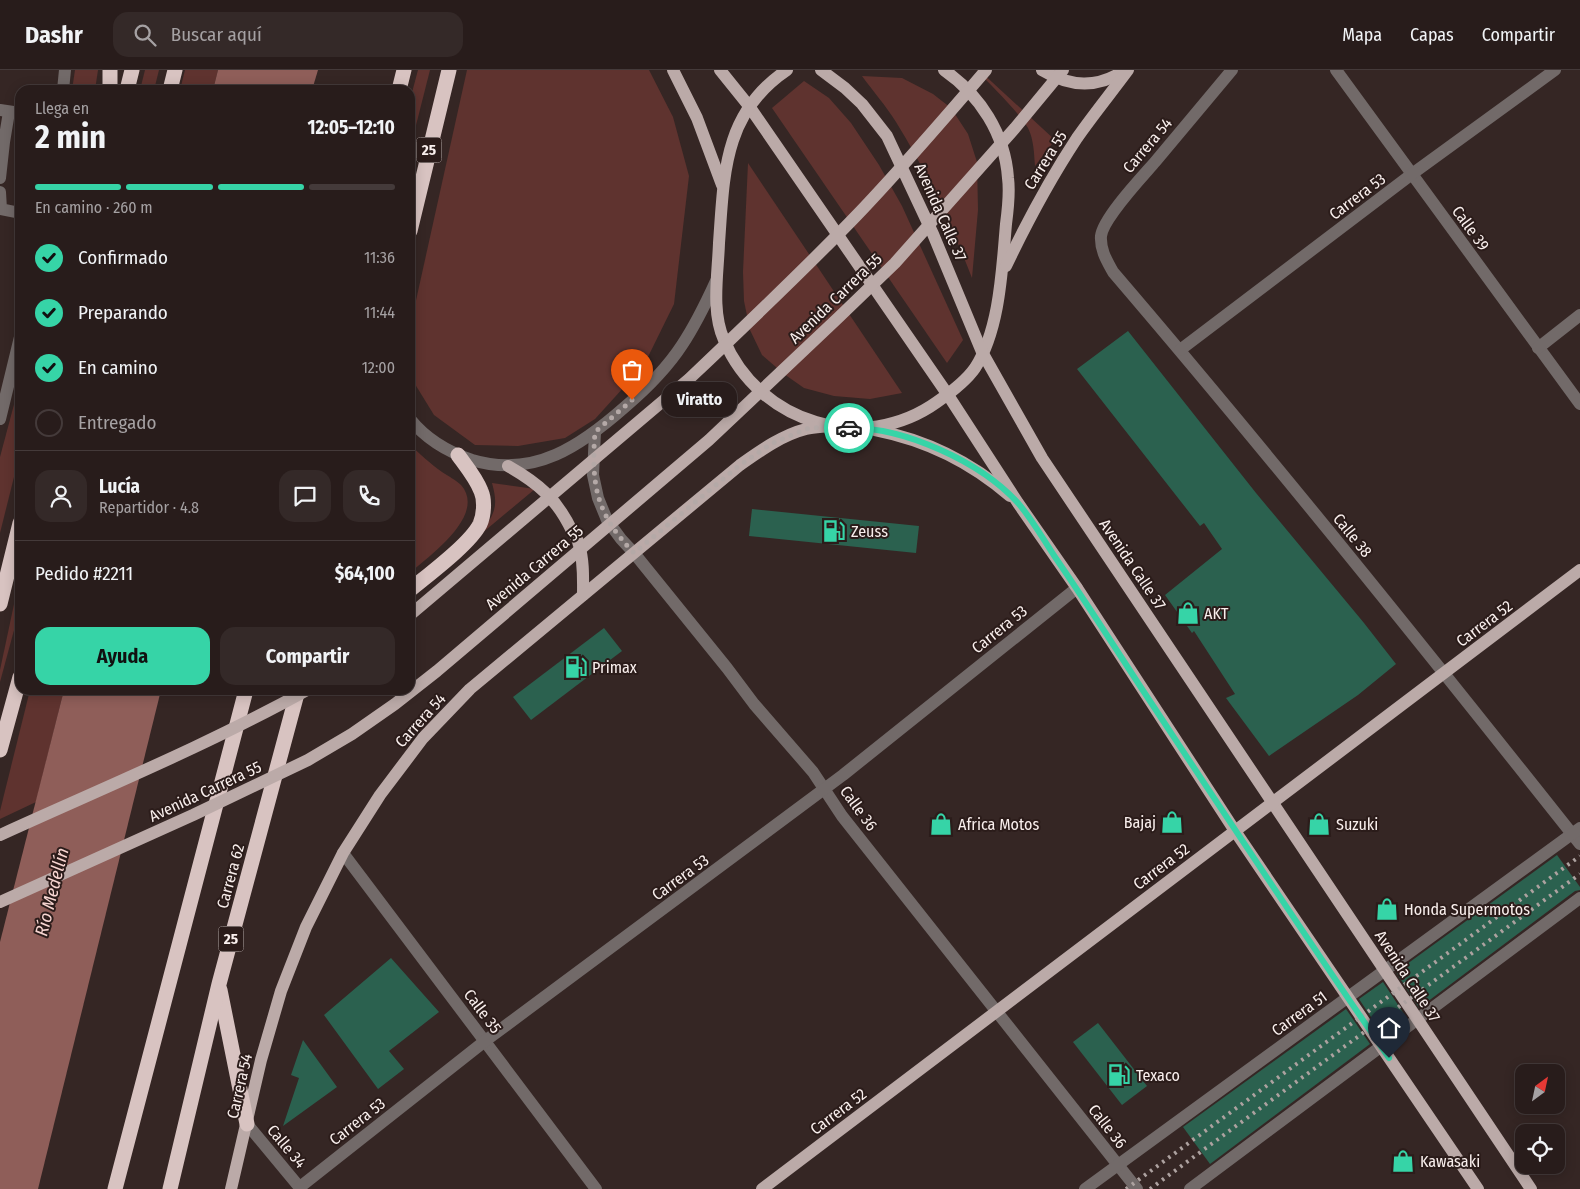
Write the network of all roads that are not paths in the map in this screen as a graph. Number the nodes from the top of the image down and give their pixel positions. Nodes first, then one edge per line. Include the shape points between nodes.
1 (65, 70) edge
2 (110, 70) edge
3 (132, 70) edge
4 (175, 70) edge
5 (404, 70) edge
6 (449, 70) edge
7 (673, 70) edge
8 (720, 70) edge
9 (786, 70) edge
10 (821, 70) edge
11 (944, 70) edge
12 (986, 70) edge
13 (1042, 70) edge
14 (1063, 70) edge
15 (1126, 70) edge
16 (1232, 70) edge
17 (1336, 70) edge
18 (1555, 70) edge
19 (64, 85) edge
20 (110, 85) edge
21 (128, 85) edge
22 (171, 85) edge
23 (400, 85) edge
24 (749, 106) junction
25 (10, 111) edge
26 (1412, 174) junction
27 (0, 178) edge
28 (723, 186) junction
29 (0, 192) edge
30 (415, 209) edge
31 (1, 211) edge
32 (15, 212) edge
33 (1101, 248) joint
34 (1002, 275) junction
35 (717, 279) junction
36 (1580, 315) edge
37 (1538, 348) junction
38 (1180, 350) junction
39 (982, 352) junction
40 (15, 358) edge
41 (948, 395) junction
42 (1580, 404) edge
43 (0, 419) edge
44 (415, 424) edge
45 (830, 426) junction
46 (865, 428) junction
47 (595, 432) junction
48 (458, 455) junction
49 (508, 466) junction
50 (1018, 503) junction
51 (15, 535) edge
52 (7, 553) edge
53 (634, 553) junction
54 (1580, 570) edge
55 (415, 586) edge
56 (1077, 588) junction
57 (583, 595) junction
58 (0, 604) edge
59 (415, 611) edge
60 (1445, 673) junction
61 (415, 688) edge
62 (15, 695) edge
63 (297, 695) edge
64 (298, 695) edge
65 (406, 695) edge
66 (244, 696) edge
67 (0, 750) edge
68 (825, 789) junction
69 (1273, 802) junction
70 (1235, 830) junction
71 (0, 835) edge
72 (1577, 835) edge
73 (343, 853) junction
74 (1580, 898) edge
75 (0, 902) edge
76 (1385, 971) junction
77 (219, 984) junction
78 (1348, 997) junction
79 (996, 1011) junction
80 (1417, 1020) junction
81 (485, 1041) junction
82 (1381, 1047) junction
83 (247, 1124) junction
84 (1118, 1165) junction
85 (300, 1188) edge
86 (115, 1189) edge
87 (170, 1189) edge
88 (231, 1189) edge
89 (596, 1189) edge
90 (762, 1189) edge
91 (1085, 1189) edge
92 (1137, 1189) edge
93 (1190, 1189) edge
94 (1478, 1189) edge
95 (1531, 1189) edge

1 - 19 street
2 - 20 highway
3 - 21 highway
4 - 22 highway
5 - 23 highway
6 - 30 highway, 25
7 - 28 main road via 697,118
8 - 24 main road
9 - 24 main road
10 - 39 main road, Avenida Calle 37 via 862,104 887,136 941,250
11 - 34 main road via 970,91 982,106 1005,155 1009,197
12 - 59 main road, bridge via 858,214 730,341
13 - 15 main road via 1056,79 1076,84 1096,83
14 - 61 main road, Avenida Carrera 55, bridge via 895,263 783,372 709,440
15 - 34 main road, Carrera 55 via 1057,170
16 - 33 street, Carrera 54 via 1105,224
17 - 26 street, Calle 39
18 - 26 street, Carrera 53
24 - 28 main road via 731,140
24 - 41 main road
25 - 27 street
26 - 37 street, Calle 39
26 - 38 street, Carrera 53
28 - 35 main road
29 - 31 street
31 - 32 street
33 - 38 street, Calle 38 via 1113,272
34 - 39 main road via 996,315
35 - 45 main road via 718,323 731,356 745,375 779,406 804,419
35 - 47 street via 702,313 664,369
36 - 37 street
37 - 42 street, Calle 39
38 - 60 street, Calle 38
39 - 41 main road via 974,368
39 - 69 main road, Avenida Calle 37 via 1042,458
40 - 43 street
41 - 46 main road via 908,418
41 - 50 main road
44 - 48 street via 433,441
45 - 46 main road
45 - 53 main road, Carrera 54 via 806,429 759,452
46 - 50 main road via 915,440 951,455 993,482
47 - 49 street via 557,456
47 - 53 street, Calle 36 via 593,476 598,498 607,520
48 - 49 street via 482,463
48 - 55 highway via 482,492 484,506 480,524 470,538
49 - 57 main road via 545,491 567,520 579,545
50 - 56 main road
51 - 52 highway
52 - 58 highway
53 - 57 main road, Carrera 54
53 - 68 street, Calle 36
54 - 60 main road, Carrera 52
56 - 68 street, Carrera 53
56 - 70 main road
57 - 73 main road, Carrera 54 via 470,689 423,738 380,795
60 - 69 main road, Carrera 52
60 - 72 street, Calle 38
62 - 67 highway
63 - 77 highway, Carrera 62 / 25
64 - 71 main road, bridge via 213,738
65 - 75 main road, Avenida Carrera 55, bridge via 352,734 300,764
66 - 86 highway, Carrera 62
68 - 79 street, Calle 36 via 842,816
68 - 81 street, Carrera 53
69 - 70 main road, Carrera 52
69 - 76 main road, Avenida Calle 37
70 - 78 main road
70 - 79 main road, Carrera 52
72 - 76 street, Carrera 51
73 - 81 street, Calle 35
73 - 83 main road, Carrera 54 via 306,927 281,992
74 - 80 street
76 - 78 street, Carrera 51
76 - 80 main road, Avenida Calle 37
77 - 83 highway
77 - 87 highway, Carrera 62 / 25
78 - 82 main road
78 - 84 street, Carrera 51
79 - 84 street, Calle 36
79 - 90 main road, Carrera 52
80 - 82 street
80 - 95 main road, Avenida Calle 37
81 - 85 street, Carrera 53
81 - 89 street, Calle 35
82 - 93 street
82 - 94 main road
83 - 85 street, Calle 34
83 - 88 main road, Carrera 54
84 - 91 street, Carrera 51
84 - 92 street, Calle 36

